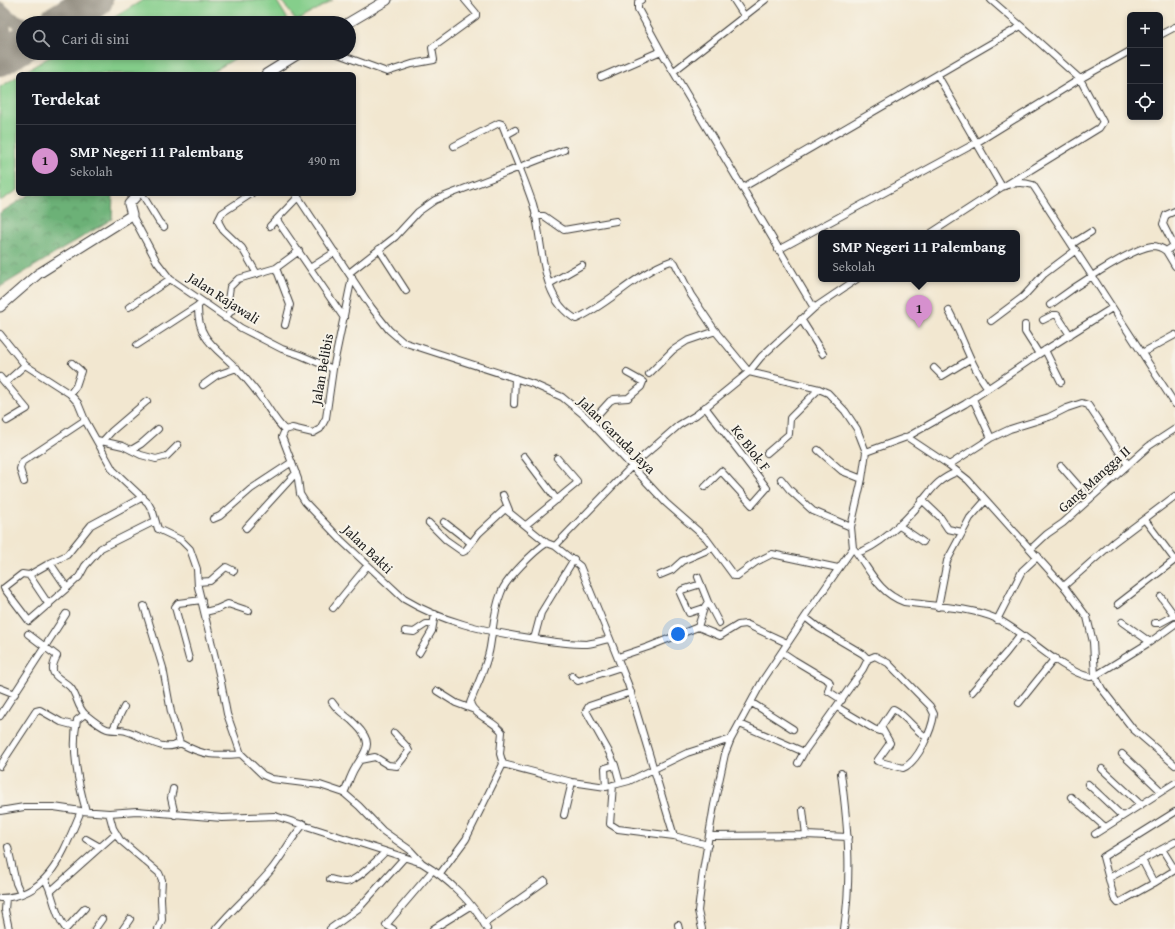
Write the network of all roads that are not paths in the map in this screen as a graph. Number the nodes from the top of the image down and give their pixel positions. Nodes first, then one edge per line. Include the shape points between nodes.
1 (386, 0) edge
2 (465, 0) edge
3 (641, 0) edge
4 (734, 0) edge
5 (765, 0) edge
6 (992, 0) edge
7 (745, 17) junction
8 (356, 18) edge
9 (1021, 26) junction
10 (1175, 26) edge
11 (1163, 33) edge
12 (661, 51) junction
13 (1127, 53) edge
14 (289, 60) edge
15 (350, 60) edge
16 (269, 72) edge
17 (674, 72) junction
18 (938, 76) junction
19 (601, 77) dead end
20 (1080, 79) junction
21 (515, 130) dead end
22 (506, 136) junction
23 (976, 143) junction
24 (454, 146) dead end
25 (564, 150) dead end
26 (519, 168) junction
27 (1004, 186) junction
28 (742, 188) junction
29 (136, 196) edge
30 (143, 196) edge
31 (248, 196) edge
32 (297, 196) edge
33 (1175, 211) edge
34 (132, 215) junction
35 (535, 216) junction
36 (277, 220) junction
37 (616, 221) dead end
38 (270, 226) dead end
39 (164, 227) dead end
40 (936, 230) edge
41 (1091, 232) dead end
42 (1072, 244) junction
43 (1174, 246) edge
44 (379, 249) junction
45 (778, 250) junction
46 (1076, 250) junction
47 (299, 251) junction
48 (1166, 251) junction
49 (335, 252) junction
50 (582, 265) dead end
51 (1175, 266) edge
52 (276, 268) junction
53 (310, 268) junction
54 (257, 274) junction
55 (350, 275) junction
56 (1092, 277) junction
57 (170, 280) junction
58 (853, 282) edge
59 (549, 284) junction
60 (406, 291) dead end
61 (200, 304) junction
62 (1050, 305) dead end
63 (129, 306) dead end
64 (0, 307) edge
65 (814, 308) junction
66 (1112, 308) junction
67 (949, 311) dead end
68 (226, 318) junction
69 (344, 318) junction
70 (802, 319) junction
71 (1043, 320) dead end
72 (990, 321) dead end
73 (285, 324) dead end
74 (1025, 325) dead end
75 (716, 331) junction
76 (1070, 335) junction
77 (1175, 335) edge
78 (1, 338) edge
79 (137, 345) dead end
80 (1045, 350) junction
81 (823, 354) dead end
82 (1039, 354) junction
83 (1142, 354) junction
84 (970, 358) junction
85 (72, 363) dead end
86 (25, 365) junction
87 (236, 368) junction
88 (934, 368) dead end
89 (333, 369) junction
90 (749, 372) junction
91 (627, 373) dead end
92 (649, 374) dead end
93 (0, 377) edge
94 (515, 378) junction
95 (1061, 382) dead end
96 (5, 383) junction
97 (203, 385) dead end
98 (988, 388) junction
99 (819, 389) junction
100 (70, 394) junction
101 (973, 399) junction
102 (148, 401) dead end
103 (514, 404) dead end
104 (1175, 404) edge
105 (705, 407) junction
106 (85, 420) junction
107 (7, 421) dead end
108 (591, 422) junction
109 (158, 428) dead end
110 (1175, 429) edge
111 (285, 430) junction
112 (906, 437) junction
113 (991, 438) junction
114 (100, 441) junction
115 (178, 445) dead end
116 (131, 450) junction
117 (818, 450) dead end
118 (866, 452) junction
119 (767, 453) dead end
120 (524, 456) dead end
121 (557, 458) dead end
122 (292, 462) junction
123 (949, 465) junction
124 (1128, 465) junction
125 (632, 466) junction
126 (1061, 466) dead end
127 (957, 472) junction
128 (296, 473) junction
129 (781, 479) dead end
130 (862, 479) junction
131 (24, 482) dead end
132 (705, 487) dead end
133 (503, 495) dead end
134 (143, 497) junction
135 (1090, 499) junction
136 (1174, 499) edge
137 (557, 500) junction
138 (922, 500) junction
139 (985, 501) junction
140 (509, 510) junction
141 (213, 519) dead end
142 (1145, 520) junction
143 (155, 521) junction
144 (444, 522) dead end
145 (429, 524) dead end
146 (526, 524) junction
147 (898, 525) junction
148 (851, 527) junction
149 (246, 528) dead end
150 (962, 532) junction
151 (923, 542) dead end
152 (471, 543) junction
153 (547, 543) junction
154 (555, 546) junction
155 (712, 548) junction
156 (1031, 549) junction
157 (855, 551) junction
158 (1038, 556) junction
159 (574, 559) junction
160 (1175, 560) edge
161 (50, 563) junction
162 (368, 566) junction
163 (838, 568) junction
164 (234, 571) dead end
165 (29, 575) junction
166 (660, 575) dead end
167 (698, 577) dead end
168 (198, 582) junction
169 (701, 584) junction
170 (1064, 586) junction
171 (67, 588) junction
172 (1162, 598) dead end
173 (202, 600) junction
174 (708, 602) junction
175 (1118, 604) dead end
176 (49, 605) junction
177 (144, 606) dead end
178 (938, 606) junction
179 (334, 608) dead end
180 (704, 608) junction
181 (250, 611) dead end
182 (205, 612) junction
183 (66, 614) dead end
184 (435, 614) junction
185 (1175, 616) edge
186 (804, 617) junction
187 (997, 620) junction
188 (1122, 622) dead end
189 (719, 623) dead end
190 (1155, 623) dead end
191 (433, 624) junction
192 (1175, 624) edge
193 (698, 627) junction
194 (405, 631) dead end
195 (492, 632) junction
196 (28, 634) dead end
197 (1020, 635) junction
198 (534, 639) junction
199 (610, 639) junction
200 (1150, 642) junction
201 (787, 643) junction
202 (46, 647) junction
203 (782, 652) junction
204 (419, 653) dead end
205 (618, 657) junction
206 (1054, 658) junction
207 (189, 659) dead end
208 (868, 659) junction
209 (621, 667) junction
210 (572, 676) dead end
211 (1095, 676) junction
212 (0, 688) edge
213 (437, 691) dead end
214 (631, 692) junction
215 (972, 692) dead end
216 (15, 694) junction
217 (842, 700) junction
218 (332, 702) dead end
219 (752, 703) junction
220 (1019, 703) dead end
221 (837, 706) junction
222 (124, 707) dead end
223 (472, 709) junction
224 (85, 714) junction
225 (0, 716) edge
226 (740, 724) junction
227 (76, 726) junction
228 (113, 729) junction
229 (792, 729) dead end
230 (883, 732) junction
231 (394, 733) dead end
232 (926, 737) junction
233 (731, 739) junction
234 (180, 743) junction
235 (804, 752) junction
236 (241, 754) junction
237 (1122, 754) dead end
238 (360, 760) junction
239 (798, 763) dead end
240 (502, 764) junction
241 (615, 765) junction
242 (1175, 765) edge
243 (0, 766) edge
244 (655, 767) junction
245 (1102, 769) dead end
246 (841, 773) dead end
247 (572, 782) junction
248 (1175, 783) edge
249 (1088, 784) dead end
250 (613, 785) junction
251 (173, 789) dead end
252 (1161, 791) junction
253 (344, 793) junction
254 (1071, 797) dead end
255 (1141, 804) junction
256 (803, 810) dead end
257 (0, 811) edge
258 (83, 811) junction
259 (1175, 812) edge
260 (109, 813) junction
261 (175, 815) junction
262 (564, 815) dead end
263 (1122, 816) junction
264 (304, 824) junction
265 (1105, 827) junction
266 (116, 833) junction
267 (1095, 834) dead end
268 (806, 835) junction
269 (674, 836) junction
270 (710, 836) junction
271 (848, 837) junction
272 (86, 839) dead end
273 (1175, 842) edge
274 (708, 845) junction
275 (8, 847) dead end
276 (100, 847) junction
277 (1162, 849) junction
278 (385, 852) junction
279 (404, 858) junction
280 (1142, 860) junction
281 (422, 863) junction
282 (434, 870) junction
283 (1175, 870) edge
284 (440, 874) junction
285 (1108, 878) junction
286 (45, 879) junction
287 (330, 879) dead end
288 (545, 881) dead end
289 (1154, 883) junction
290 (51, 891) junction
291 (21, 894) junction
292 (3, 898) edge
293 (470, 906) junction
294 (85, 908) dead end
295 (102, 919) dead end
296 (130, 919) dead end
297 (486, 927) edge
298 (9, 929) edge
299 (66, 929) edge
300 (94, 929) edge
301 (122, 929) edge
302 (158, 929) edge
303 (216, 929) edge
304 (330, 929) edge
305 (393, 929) edge
306 (433, 929) edge
307 (702, 929) edge
308 (844, 929) edge

1 - 8 street
2 - 15 street via 476,16 432,48 434,60 387,72
3 - 12 street via 638,2 638,9
4 - 7 street
5 - 7 street
6 - 9 street
7 - 17 street
9 - 18 street
9 - 20 street
10 - 11 street
12 - 17 street
12 - 19 street
13 - 20 street
14 - 16 street
17 - 28 street
18 - 23 street
18 - 28 street
20 - 23 street
20 - 27 street via 1103,120 1102,126
21 - 22 street
22 - 24 street via 499,122
22 - 26 street
23 - 27 street
23 - 45 street
25 - 26 street
26 - 35 street
26 - 44 street via 435,200 418,212
27 - 40 street
27 - 42 street via 1027,183 1033,185
28 - 45 street
29 - 34 street via 129,204
30 - 39 street via 158,222
31 - 54 street via 222,213 218,221 223,230 242,248
32 - 36 street
32 - 49 street, Jalan Garuda Jaya
33 - 43 street via 1166,215 1163,224
34 - 57 street, Jalan Rajawali via 157,262
34 - 64 street via 38,274
35 - 37 street via 544,216 564,230
35 - 59 street
36 - 38 street
36 - 47 street
41 - 42 street
42 - 46 street
43 - 48 street
44 - 55 street
44 - 60 street
45 - 65 street
46 - 56 street
46 - 72 street via 1044,274 1023,297
47 - 52 street
47 - 53 street
48 - 51 street
48 - 56 street via 1152,246 1132,254
49 - 53 street
49 - 55 street, Jalan Garuda Jaya
50 - 59 street
52 - 54 street
52 - 73 street via 290,305
53 - 69 street
54 - 68 street via 238,280 230,287 228,300 233,309
55 - 69 street, Jalan Belibis
55 - 94 street, Jalan Garuda Jaya via 389,330 403,342
56 - 62 street
56 - 66 street
57 - 61 street, Jalan Rajawali
57 - 63 street
58 - 65 street
59 - 75 street via 556,302 576,319 592,312 637,280 671,261 675,263 691,295
61 - 68 street, Jalan Rajawali
61 - 79 street
61 - 87 street via 199,321 205,336
65 - 70 street
66 - 76 street
66 - 83 street
67 - 84 street
68 - 89 street, Jalan Rajawali via 282,349
69 - 89 street, Jalan Belibis
70 - 81 street
70 - 90 street via 761,357
71 - 76 street via 1057,315
74 - 82 street via 1025,332
75 - 90 street
75 - 92 street via 687,341 673,350
76 - 80 street
77 - 83 street
78 - 86 street
80 - 82 street
80 - 95 street
82 - 98 street
83 - 104 street
84 - 88 street via 942,376
84 - 98 street via 977,374
85 - 100 street via 81,371
86 - 96 street
86 - 100 street
87 - 97 street via 216,375
87 - 111 street via 260,395
89 - 111 street, Jalan Belibis via 326,418 320,429 313,433 292,428
90 - 99 street
90 - 105 street
91 - 108 street via 643,382 641,387 628,398 610,401
93 - 96 street
94 - 103 street
94 - 108 street, Jalan Garuda Jaya via 562,397
96 - 107 street via 27,409
98 - 101 street
99 - 118 street via 828,393 845,411 857,429
99 - 119 street via 790,418 789,434
100 - 106 street via 78,403
101 - 112 street
101 - 113 street
102 - 114 street
105 - 125 street via 679,425
105 - 132 street, Ke Blok F via 767,488 752,505 721,471
106 - 114 street
106 - 131 street via 22,462 20,469
108 - 125 street, Jalan Garuda Jaya
109 - 116 street
110 - 124 street, Gang Mangga II via 1149,446
111 - 122 street, Jalan Bakti via 282,437
112 - 118 street
112 - 123 street
113 - 123 street
113 - 124 street via 1067,408 1085,404
114 - 116 street
114 - 134 street via 113,470
115 - 116 street via 167,456 156,459
117 - 130 street via 842,471
118 - 130 street
120 - 137 street
121 - 137 street via 577,481 576,486
122 - 128 street, Jalan Bakti
122 - 141 street via 251,489
123 - 127 street
124 - 135 street, Gang Mangga II
125 - 154 street
125 - 155 street, Jalan Garuda Jaya via 666,503 698,530
126 - 135 street
127 - 138 street via 936,482
127 - 139 street via 968,480
128 - 149 street
128 - 162 street, Jalan Bakti via 300,494 305,502
129 - 148 street via 813,511
130 - 148 street
133 - 140 street
134 - 143 street via 153,512
134 - 161 street via 91,525 67,555
135 - 156 street, Gang Mangga II
136 - 142 street
137 - 146 street
138 - 147 street
138 - 150 street via 940,517 948,529
139 - 150 street
139 - 156 street
140 - 146 street
140 - 152 street via 501,511
142 - 160 street
142 - 170 street via 1114,542
143 - 168 street via 158,529 181,540 190,550
143 - 171 street via 102,548
144 - 152 street
145 - 152 street via 459,550 465,551
146 - 153 street
147 - 151 street
147 - 157 street via 878,543
148 - 157 street
150 - 178 street via 947,561
153 - 154 street
153 - 195 street via 538,549 501,591
154 - 159 street
155 - 163 street, Jalan Garuda Jaya via 735,577 772,554
155 - 166 street via 682,561 672,570
156 - 158 street
157 - 163 street
157 - 178 street via 883,590 892,597 904,602
158 - 170 street
158 - 187 street via 1022,571
159 - 198 street via 541,613
159 - 199 street via 580,566
160 - 175 street
161 - 165 street
161 - 171 street
162 - 179 street
162 - 184 street, Jalan Bakti via 404,599
163 - 186 street
164 - 168 street via 226,567 210,582
165 - 176 street
165 - 176 street via 22,574 4,588 29,621
167 - 169 street
168 - 173 street
169 - 174 street
169 - 180 street via 680,593 689,613
170 - 211 street via 1087,617 1093,642
171 - 176 street
172 - 185 street
173 - 182 street
173 - 207 street via 178,603 174,607
174 - 180 street
174 - 189 street
177 - 234 street via 163,668
178 - 187 street via 982,614
180 - 193 street
181 - 182 street via 228,604
182 - 236 street via 227,714
183 - 202 street
184 - 191 street
184 - 195 street, Jalan Bakti
185 - 190 street
186 - 201 street
186 - 208 street
187 - 197 street
188 - 200 street
191 - 194 street via 426,624 414,632
191 - 204 street via 432,631
192 - 200 street
193 - 201 street via 720,636 738,625 746,624
193 - 205 street
195 - 198 street, Jalan Bakti
195 - 223 street via 490,648 470,703
196 - 202 street
197 - 206 street
197 - 215 street
198 - 199 street, Jalan Bakti via 587,644
199 - 205 street
200 - 211 street
201 - 203 street
202 - 216 street
202 - 224 street via 56,656 52,666 53,672 61,682 70,686
203 - 217 street via 829,681 828,690
203 - 219 street via 763,680
205 - 209 street
206 - 211 street via 1085,676
206 - 220 street
208 - 217 street
208 - 232 street via 875,656 888,664 933,710 933,720
209 - 210 street via 578,681
209 - 214 street
211 - 242 street via 1126,720
212 - 216 street
213 - 223 street
214 - 241 street via 588,706 586,711 603,738
214 - 244 street
216 - 225 street
217 - 221 street
218 - 238 street via 366,737 367,749
219 - 226 street
219 - 229 street
221 - 230 street via 870,727
221 - 235 street
222 - 228 street
223 - 240 street via 499,727 502,732
224 - 227 street via 77,720
224 - 228 street via 106,729
226 - 233 street
226 - 235 street
227 - 243 street via 61,722 40,710 36,711
227 - 258 street via 78,781
228 - 234 street via 131,732 162,746 170,747
230 - 232 street via 882,722 894,708
230 - 232 street via 890,742 877,761 903,768 912,764
231 - 238 street via 409,750 397,766 388,765 375,757
233 - 244 street via 687,753
233 - 270 street via 714,804
234 - 236 street via 223,757
235 - 239 street
236 - 253 street via 263,775 272,779 320,785
237 - 252 street
238 - 253 street
240 - 247 street
240 - 284 street via 466,839
241 - 250 street
241 - 250 street via 605,768
244 - 250 street via 629,781
244 - 269 street
245 - 255 street
246 - 271 street
247 - 250 street
247 - 262 street
248 - 252 street
249 - 263 street
250 - 269 street via 610,824 618,829
251 - 261 street via 171,798
252 - 255 street
253 - 281 street via 383,831 410,850
254 - 265 street
255 - 263 street
256 - 268 street
257 - 258 street via 24,807 54,807
258 - 260 street
258 - 286 street via 61,858
259 - 285 street via 1104,856
260 - 261 street via 137,811
260 - 266 street
261 - 264 street via 222,818 275,816
263 - 265 street
264 - 278 street
264 - 303 street via 271,870
265 - 267 street
266 - 276 street
266 - 302 street via 120,840 158,873 162,880 162,920
268 - 270 street
268 - 271 street
269 - 274 street
270 - 274 street
271 - 308 street via 849,893
272 - 276 street
273 - 277 street
274 - 307 street via 698,911
275 - 291 street via 16,884
276 - 290 street
277 - 280 street
277 - 283 street
278 - 279 street
278 - 287 street via 351,880 346,882
279 - 281 street
279 - 304 street via 359,908
280 - 285 street
280 - 289 street
281 - 282 street
282 - 284 street
282 - 305 street via 386,925
283 - 289 street
284 - 293 street
285 - 289 street via 1114,898 1119,903
286 - 290 street
286 - 291 street
288 - 297 street
290 - 299 street via 55,910
291 - 292 street
292 - 298 street
293 - 297 street
293 - 306 street
294 - 299 street
295 - 300 street
296 - 301 street

